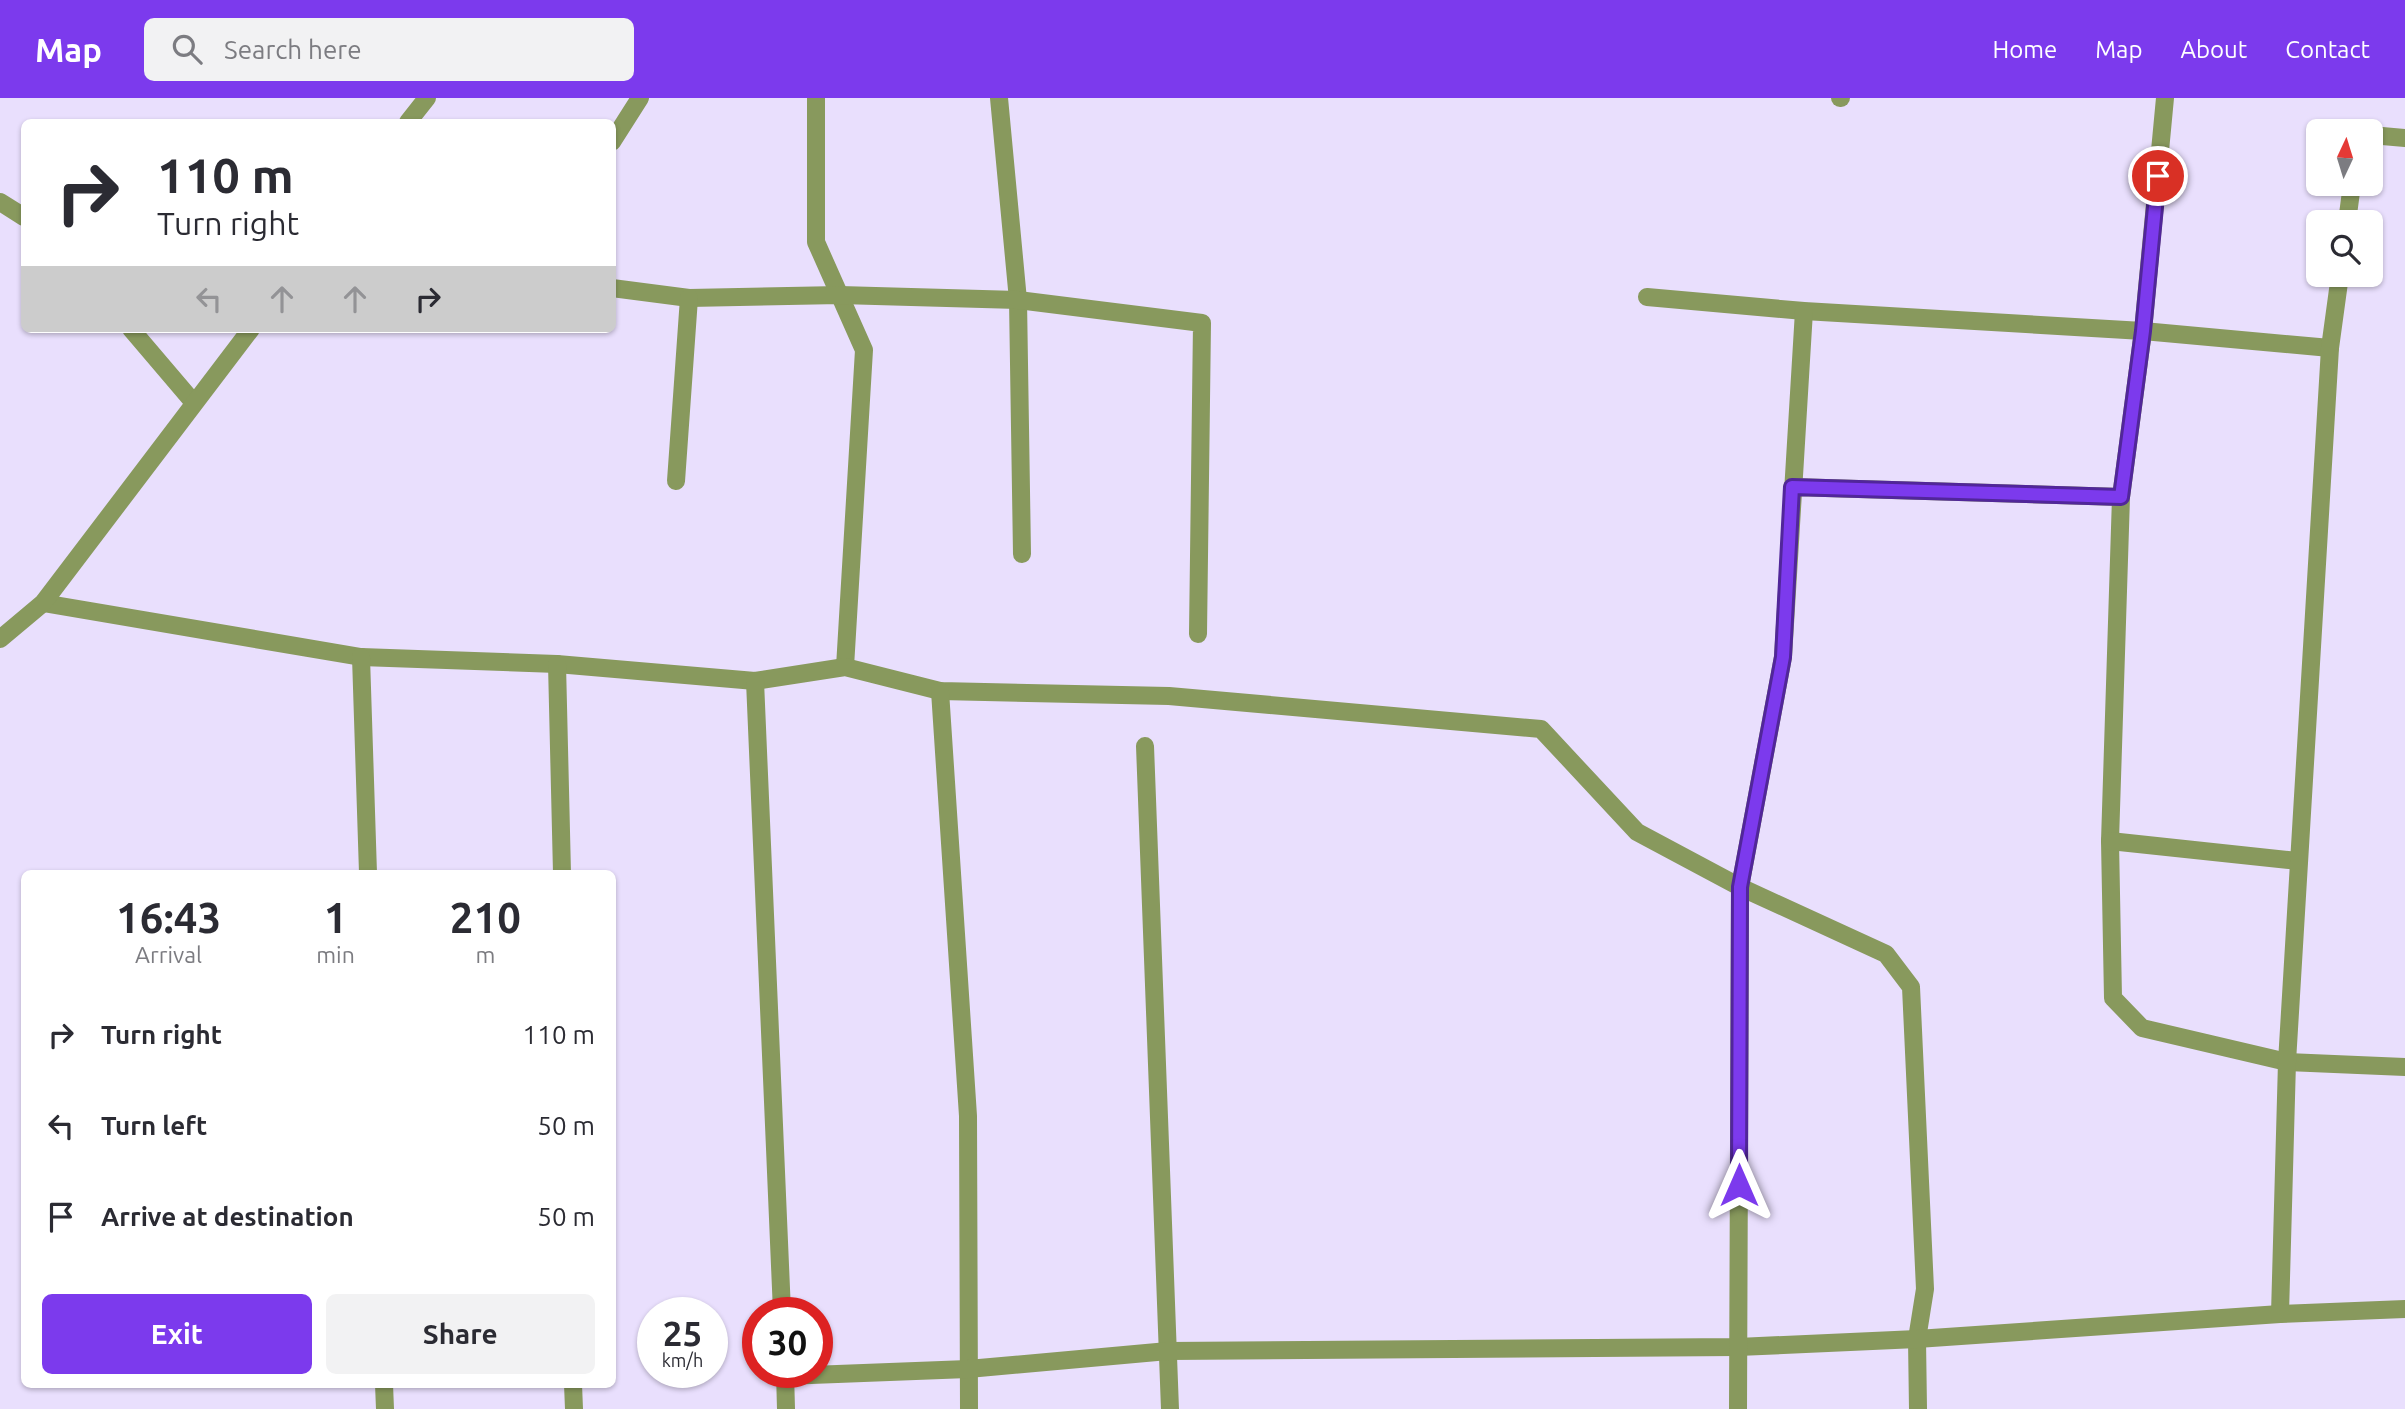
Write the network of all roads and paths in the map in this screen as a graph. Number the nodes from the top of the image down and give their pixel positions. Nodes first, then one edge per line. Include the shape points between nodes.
1 (427, 98) edge
2 (640, 98) edge
3 (816, 98) edge
4 (999, 98) edge
5 (2165, 98) edge
6 (410, 119) edge
7 (616, 136) edge
8 (2384, 136) edge
9 (2405, 138) edge
10 (0, 202) edge
11 (21, 216) edge
12 (2338, 287) edge
13 (616, 289) edge
14 (840, 295) junction
15 (1647, 296) dead end
16 (689, 298) junction
17 (1018, 300) junction
18 (1804, 311) junction
19 (2143, 331) junction
20 (134, 333) edge
21 (248, 333) edge
22 (2330, 348) junction
23 (194, 403) junction
24 (676, 481) dead end
25 (1792, 487) junction
26 (2121, 497) junction
27 (1022, 554) dead end
28 (43, 603) junction
29 (1198, 634) dead end
30 (0, 639) edge
31 (362, 657) junction
32 (557, 664) junction
33 (845, 667) junction
34 (755, 681) junction
35 (940, 691) junction
36 (1145, 746) dead end
37 (2110, 841) junction
38 (2298, 861) junction
39 (368, 870) edge
40 (562, 870) edge
41 (1740, 887) junction
42 (2287, 1062) junction
43 (2405, 1067) edge
44 (781, 1297) edge
45 (2405, 1310) edge
46 (2280, 1314) junction
47 (1917, 1339) junction
48 (1738, 1347) junction
49 (1168, 1351) junction
50 (968, 1369) junction
51 (833, 1373) edge
52 (384, 1388) edge
53 (573, 1388) edge
54 (785, 1388) edge
55 (385, 1409) edge
56 (573, 1409) edge
57 (786, 1409) edge
58 (969, 1409) edge
59 (1170, 1409) edge
60 (1738, 1409) edge
61 (1918, 1409) edge

1 - 6 street
2 - 7 street
3 - 14 street via 816,242
4 - 17 street
5 - 19 street
8 - 9 street
10 - 11 street
12 - 22 street
13 - 16 street
14 - 16 street
14 - 17 street
14 - 33 street via 864,350
15 - 18 street
16 - 24 street
17 - 27 street
17 - 29 street via 1202,323
18 - 19 street
18 - 25 street
19 - 22 street
19 - 26 street
20 - 23 street
21 - 23 street
22 - 38 street
23 - 28 street
25 - 26 street
25 - 41 street via 1783,657
26 - 37 street
28 - 30 street
28 - 31 street
31 - 32 street
31 - 39 street
32 - 34 street
32 - 40 street
33 - 34 street
33 - 35 street
34 - 44 street
35 - 41 street via 1169,696 1541,729 1637,832
35 - 50 street via 968,1116
36 - 49 street
37 - 38 street
37 - 42 street via 2113,998 2142,1028
38 - 42 street
41 - 47 street via 1886,954 1911,987 1925,1289
41 - 48 street
42 - 43 street
42 - 46 street
45 - 46 street
46 - 47 street
47 - 48 street
47 - 61 street
48 - 49 street
48 - 60 street
49 - 50 street
49 - 59 street
50 - 51 street
50 - 58 street
52 - 55 street
53 - 56 street
54 - 57 street

